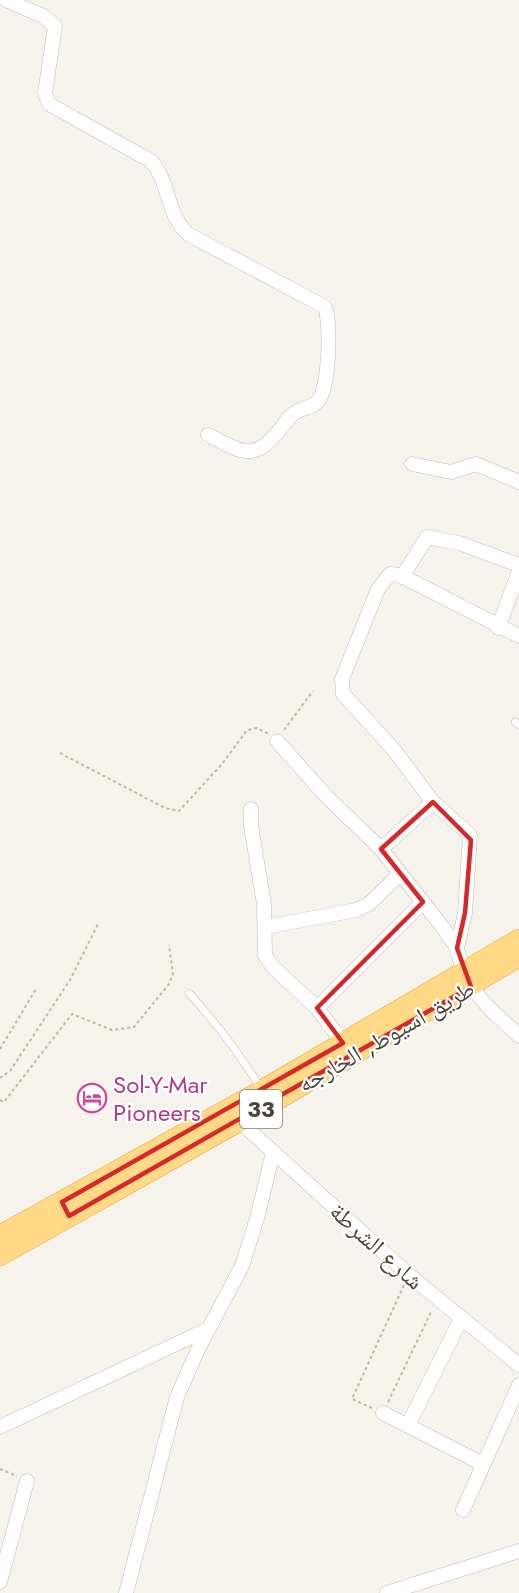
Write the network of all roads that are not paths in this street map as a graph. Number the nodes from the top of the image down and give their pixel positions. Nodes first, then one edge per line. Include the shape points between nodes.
1 (6, 0) edge
2 (208, 435) dead end
3 (412, 464) dead end
4 (519, 482) edge
5 (519, 565) edge
6 (519, 571) edge
7 (402, 577) junction
8 (498, 628) junction
9 (519, 636) edge
10 (277, 741) road end
11 (433, 802) junction
12 (251, 809) dead end
13 (381, 849) junction
14 (400, 874) junction
15 (423, 902) junction
16 (266, 927) junction
17 (519, 940) edge
18 (456, 948) junction
19 (519, 956) edge
20 (467, 979) junction
21 (189, 993) dead end
22 (317, 1008) junction
23 (519, 1036) edge
24 (342, 1043) junction
25 (265, 1098) junction
26 (239, 1121) junction
27 (273, 1152) junction
28 (65, 1209) junction
29 (0, 1236) edge
30 (0, 1255) edge
31 (462, 1318) junction
32 (208, 1329) junction
33 (519, 1365) edge
34 (519, 1385) edge
35 (383, 1413) road end
36 (408, 1425) junction
37 (0, 1427) edge
38 (483, 1464) junction
39 (27, 1481) road end
40 (464, 1510) dead end
41 (519, 1551) edge
42 (0, 1582) edge
43 (126, 1593) edge
44 (387, 1593) edge

1 - 2 street via 43,16 55,26 45,93 49,104 151,161 159,171 177,222 188,234 318,301 326,309 329,329 325,381 317,402 297,410 266,444 253,451 243,451
3 - 4 street via 451,472 476,464
5 - 7 street via 459,543 427,537
6 - 8 street
7 - 8 street
7 - 11 street via 390,574 384,580 341,689
8 - 9 street
10 - 13 street
11 - 13 street
11 - 18 street via 468,832 471,840 465,913
12 - 16 street
13 - 14 street
14 - 15 street
14 - 16 street via 369,904 356,910
15 - 18 street
15 - 22 street
16 - 22 street via 268,961
17 - 20 highway, طريق اسيوط, الخارجه / 33
18 - 20 street
19 - 20 highway, طريق اسيوط, الخارجه / 33
20 - 23 street via 489,1008
20 - 24 highway, طريق اسيوط, الخارجه / 33
20 - 25 highway, طريق اسيوط, الخارجه / 33
21 - 25 lane via 225,1036
22 - 24 street
24 - 25 highway, طريق اسيوط, الخارجه / 33
25 - 26 highway, طريق اسيوط, الخارجه / 33
25 - 28 highway, طريق اسيوط, الخارجه / 33
26 - 27 street, شارع الشرطة
26 - 28 highway, طريق اسيوط, الخارجه / 33
27 - 31 street, شارع الشرطة
27 - 32 street via 242,1266
28 - 29 highway, طريق اسيوط, الخارجه / 33
28 - 30 highway, طريق اسيوط, الخارجه / 33
31 - 33 street, شارع الشرطة
31 - 36 street
32 - 37 street
32 - 43 street via 177,1398
34 - 38 street
35 - 36 street
36 - 38 street
38 - 40 street
39 - 42 street
41 - 44 street

